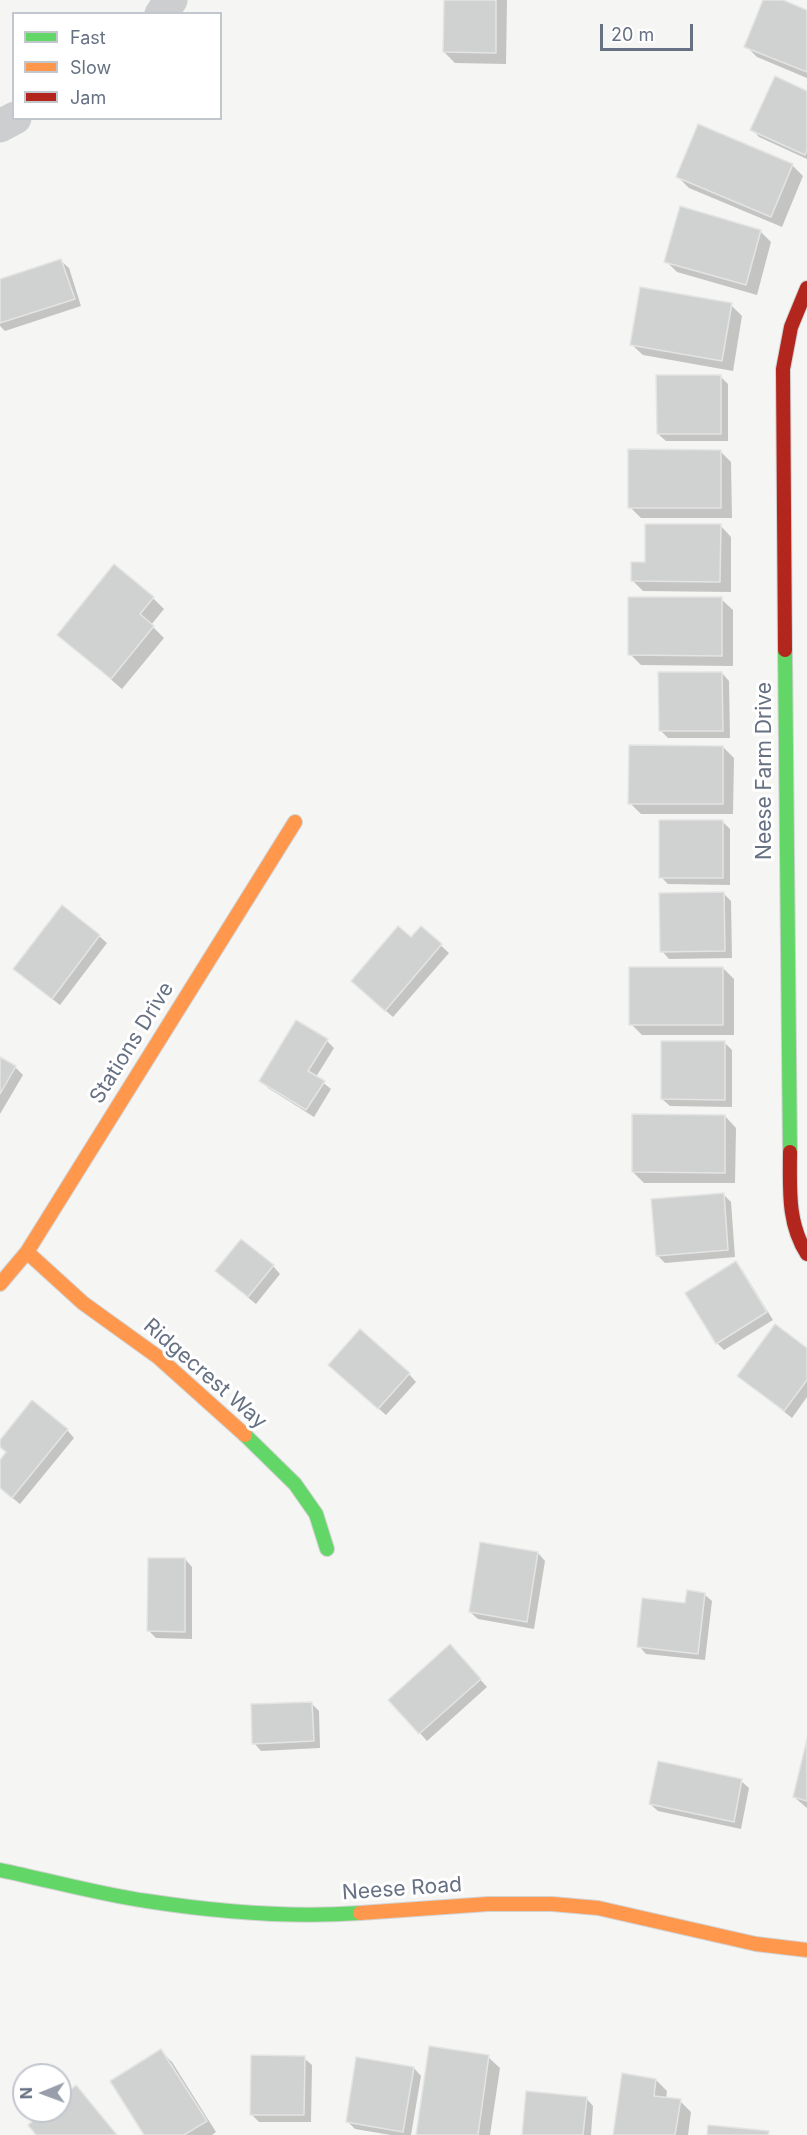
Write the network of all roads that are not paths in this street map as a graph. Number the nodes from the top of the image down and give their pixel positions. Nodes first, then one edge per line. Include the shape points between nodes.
1 (807, 288) edge
2 (295, 822) dead end
3 (27, 1252) junction
4 (807, 1254) edge
5 (0, 1284) edge
6 (327, 1549) dead end
7 (0, 1870) edge
8 (807, 1950) edge

1 - 4 street, Neese Farm Drive via 786,340 783,369 790,1206 798,1240
2 - 3 street, Stations Drive
3 - 5 street, Stations Drive
3 - 6 street, Ridgecrest Way via 83,1303 158,1357 295,1484 316,1514
7 - 8 street, Neese Road via 145,1901 222,1911 314,1916 488,1904 598,1908 756,1944

